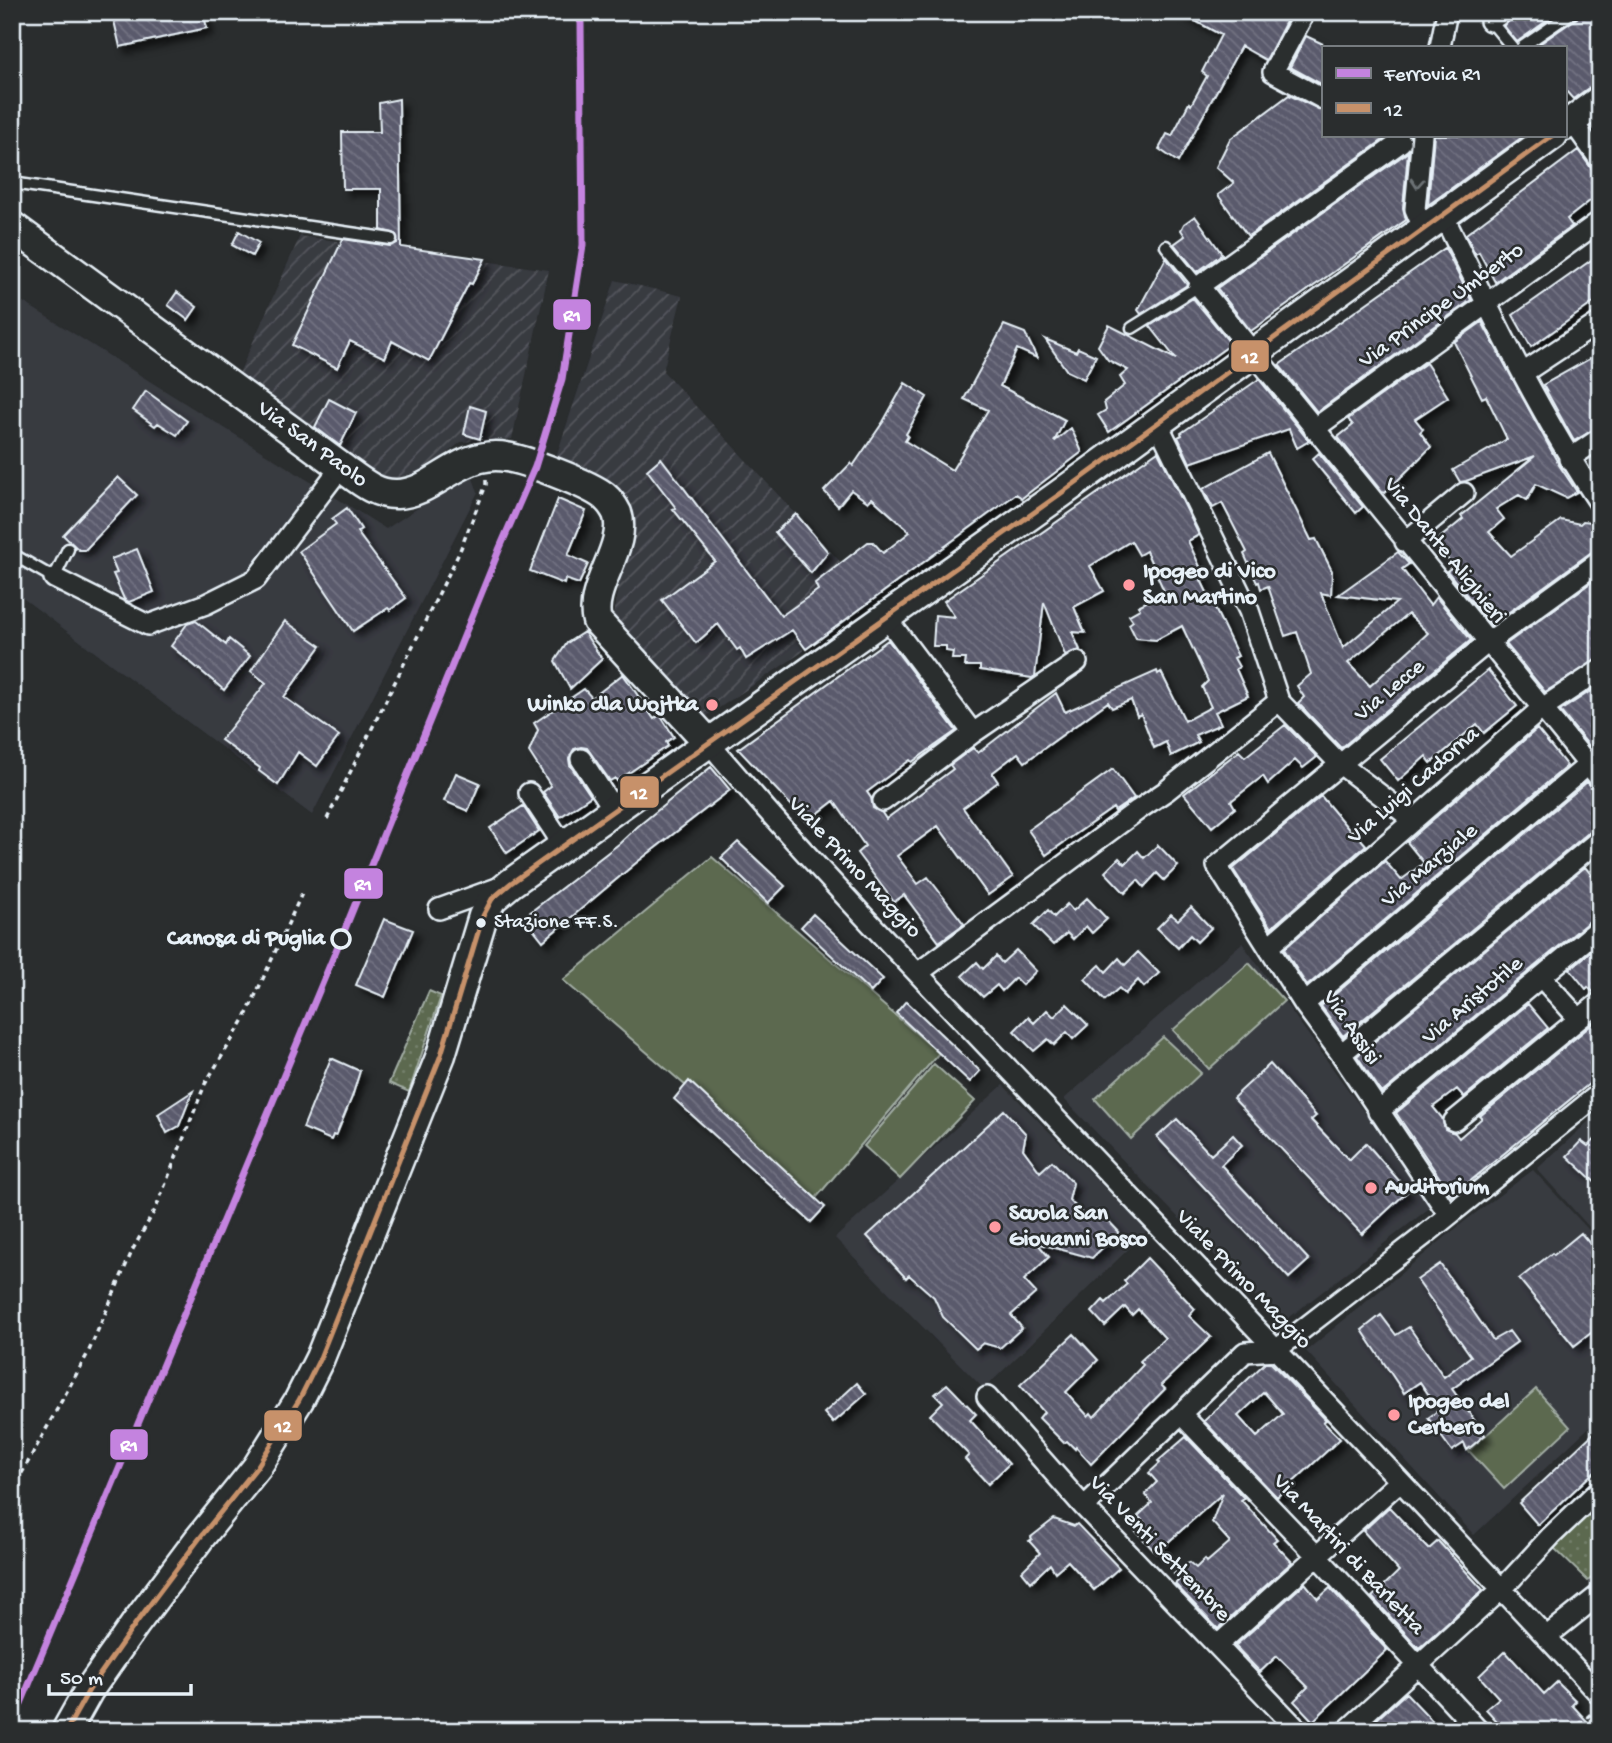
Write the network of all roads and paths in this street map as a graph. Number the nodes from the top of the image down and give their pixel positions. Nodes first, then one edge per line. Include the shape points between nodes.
1 (1305, 12) edge
2 (1447, 12) edge
3 (1573, 12) edge
4 (1492, 15) edge
5 (1440, 46) edge
6 (1510, 46) edge
7 (1523, 46) edge
8 (1322, 98) edge
9 (1600, 100) edge
10 (1566, 122) edge
11 (1566, 127) edge
12 (1547, 136) edge
13 (1394, 139) edge
14 (1421, 143) edge
15 (1600, 160) edge
16 (12, 183) edge
17 (1600, 221) edge
18 (1434, 222) junction
19 (12, 226) edge
20 (391, 239) dead end
21 (1166, 246) dead end
22 (1199, 286) junction
23 (1486, 303) junction
24 (1600, 322) edge
25 (1132, 328) dead end
26 (1252, 354) junction
27 (1524, 373) junction
28 (1157, 422) junction
29 (1314, 429) junction
30 (1600, 438) edge
31 (486, 457) junction
32 (1569, 459) junction
33 (341, 467) junction
34 (1464, 493) dead end
35 (1600, 504) edge
36 (1405, 541) junction
37 (68, 549) dead end
38 (12, 554) edge
39 (1600, 561) edge
40 (54, 578) junction
41 (885, 616) junction
42 (1487, 643) junction
43 (1077, 662) dead end
44 (1600, 670) edge
45 (1279, 701) junction
46 (1541, 709) junction
47 (973, 733) junction
48 (709, 743) junction
49 (581, 759) dead end
50 (1340, 764) junction
51 (1594, 772) edge
52 (529, 793) dead end
53 (883, 801) dead end
54 (614, 810) junction
55 (327, 819) dead end
56 (1412, 819) junction
57 (1600, 839) edge
58 (564, 846) junction
59 (1217, 866) joint
60 (511, 883) junction
61 (303, 891) dead end
62 (439, 909) dead end
63 (1600, 928) edge
64 (1268, 947) junction
65 (918, 973) junction
66 (1541, 976) junction
67 (1600, 1002) edge
68 (1304, 1004) junction
69 (1579, 1019) junction
70 (1341, 1054) junction
71 (1600, 1093) edge
72 (1378, 1112) junction
73 (1454, 1121) dead end
74 (1449, 1215) junction
75 (1276, 1350) junction
76 (987, 1397) dead end
77 (1181, 1414) junction
78 (1400, 1481) junction
79 (1600, 1489) edge
80 (12, 1491) edge
81 (1084, 1507) junction
82 (1317, 1556) junction
83 (1503, 1588) junction
84 (1600, 1594) edge
85 (1546, 1637) junction
86 (1218, 1645) junction
87 (1418, 1666) junction
88 (1600, 1695) edge
89 (1600, 1705) edge
90 (66, 1731) edge
91 (1299, 1731) edge
92 (1346, 1731) edge
93 (1479, 1731) edge
94 (1572, 1731) edge

1 - 8 street via 1273,72
2 - 5 street
3 - 7 lane
4 - 6 lane
9 - 10 street
11 - 15 street
12 - 18 street
13 - 14 street
13 - 22 street
14 -> 18 street via 1415,209
16 - 20 lane
17 - 23 street, Via Principe Umberto
18 - 23 street
18 - 26 street
19 - 33 street, Via San Paolo
21 - 22 lane
22 - 25 lane
22 - 26 street, Via Dante Alighieri
23 - 27 street
23 - 29 street, Via Principe Umberto
24 - 27 street
26 - 28 street
26 - 29 street, Via Dante Alighieri
27 - 32 street
28 - 41 street
28 - 45 street via 1250,611
29 - 36 street, Via Dante Alighieri
30 - 32 street
31 - 33 street, Via San Paolo via 396,494 376,491
31 - 48 street, Via San Paolo via 523,461 609,501 618,516 618,529 597,598 597,621
31 - 55 path via 486,485 459,553
32 - 35 street
33 - 40 street via 256,579 206,604 148,625
34 - 36 street
36 - 42 street, Via Dante Alighieri
37 - 40 lane
38 - 40 lane
39 - 42 street, Via Lecce
41 - 47 street
41 - 48 street
42 - 46 street, Via Dante Alighieri
42 - 50 street, Via Lecce
43 - 47 street
44 - 46 street, Via Luigi Cadorna
45 - 50 street
45 - 65 street via 1166,792
46 - 51 street, Via Dante Alighieri
46 - 56 street, Via Luigi Cadorna
47 - 53 street
48 - 54 street
48 - 65 street, Viale Primo Maggio
49 - 54 street
50 - 56 street
50 - 59 street, Via Lecce
51 - 68 street, Via Marziale
52 - 58 street
54 - 58 street
56 - 64 street, Via Luigi Cadorna
57 - 70 street
58 - 60 street
59 - 64 street, Via Assisi
60 - 62 street
60 - 90 street via 483,916 441,1055 299,1400 257,1467 89,1690
61 - 80 path via 246,1018 205,1084 156,1208 88,1353
63 - 66 street, Via Aristotile
64 - 68 street, Via Assisi
65 - 75 street, Viale Primo Maggio
66 - 69 street
66 - 72 street, Via Aristotile
67 - 69 street
68 - 70 street, Via Assisi
69 - 73 street
70 - 72 street, Via Assisi
71 - 74 street
72 - 74 street, Via Assisi
74 - 75 street
75 - 77 street via 1245,1352
75 - 78 street, Viale Primo Maggio
76 - 81 street, Via Venti Settembre
77 - 81 street
77 - 82 street, Via Martiri di Barletta
78 - 82 street
78 - 83 street, Viale Primo Maggio
79 - 83 street
81 - 86 street, Via Venti Settembre
82 - 86 street
82 - 87 street, Via Martiri di Barletta
83 - 85 street, Viale Primo Maggio
83 - 87 street
84 - 85 street
85 - 88 street, Viale Primo Maggio
86 - 91 street, Via Venti Settembre
87 - 92 street
87 - 93 street, Via Martiri di Barletta
89 - 94 path

